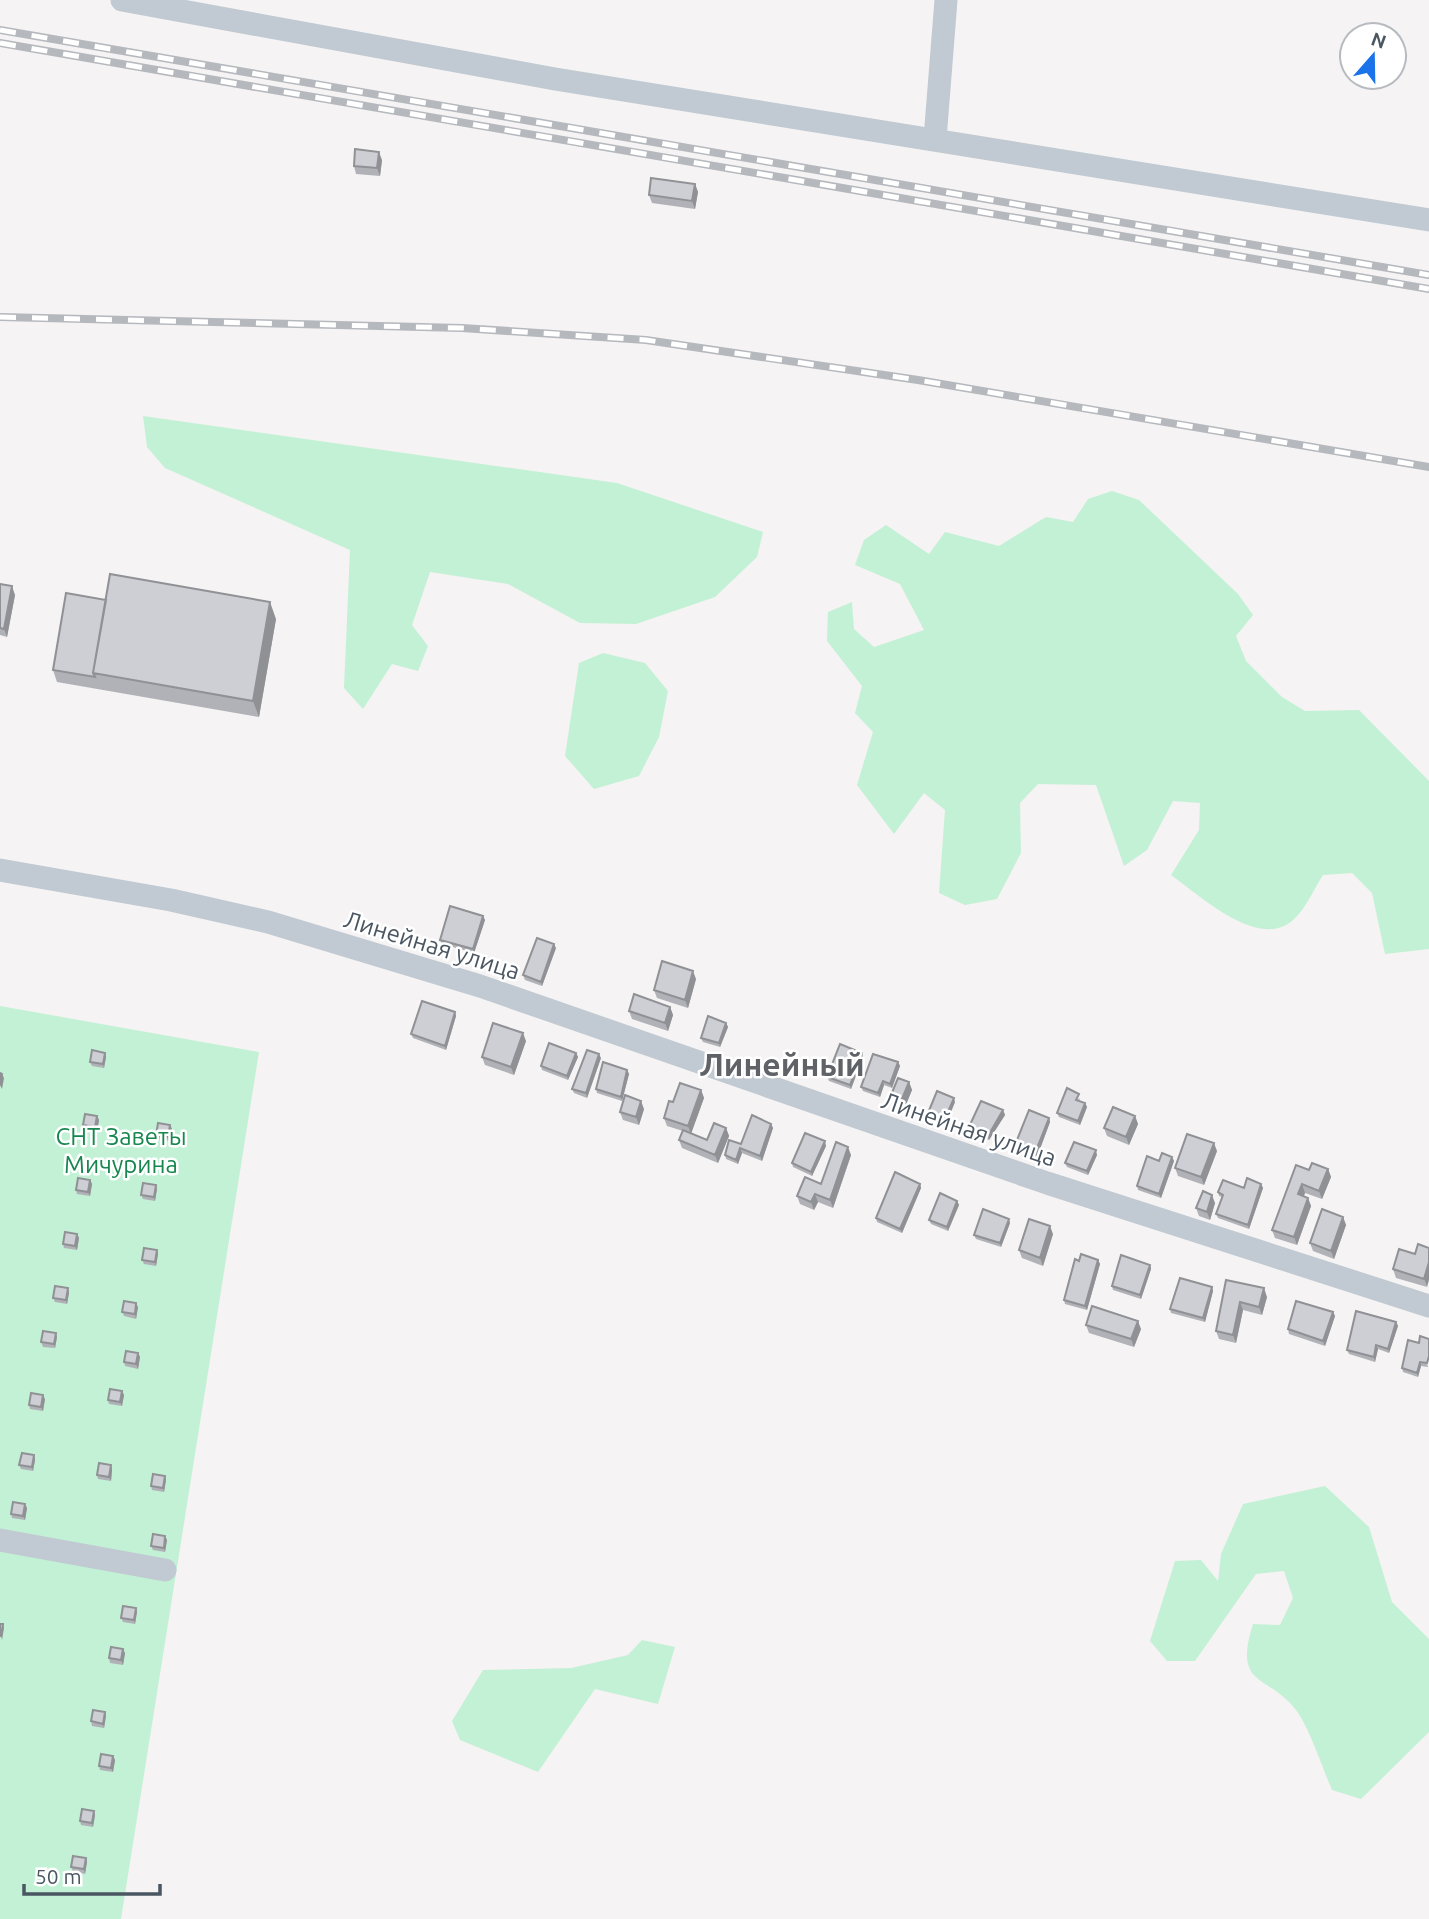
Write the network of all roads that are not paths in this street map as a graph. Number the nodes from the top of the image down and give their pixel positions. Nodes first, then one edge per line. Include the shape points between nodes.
1 (122, 0) edge
2 (946, 0) edge
3 (934, 139) junction
4 (1429, 220) edge
5 (0, 870) edge
6 (1429, 1306) edge
7 (0, 1539) edge
8 (165, 1570) dead end

1 - 3 street via 555,79
2 - 3 street
3 - 4 street
5 - 6 street, Линейная улица via 268,922 480,986 1047,1183
7 - 8 street

